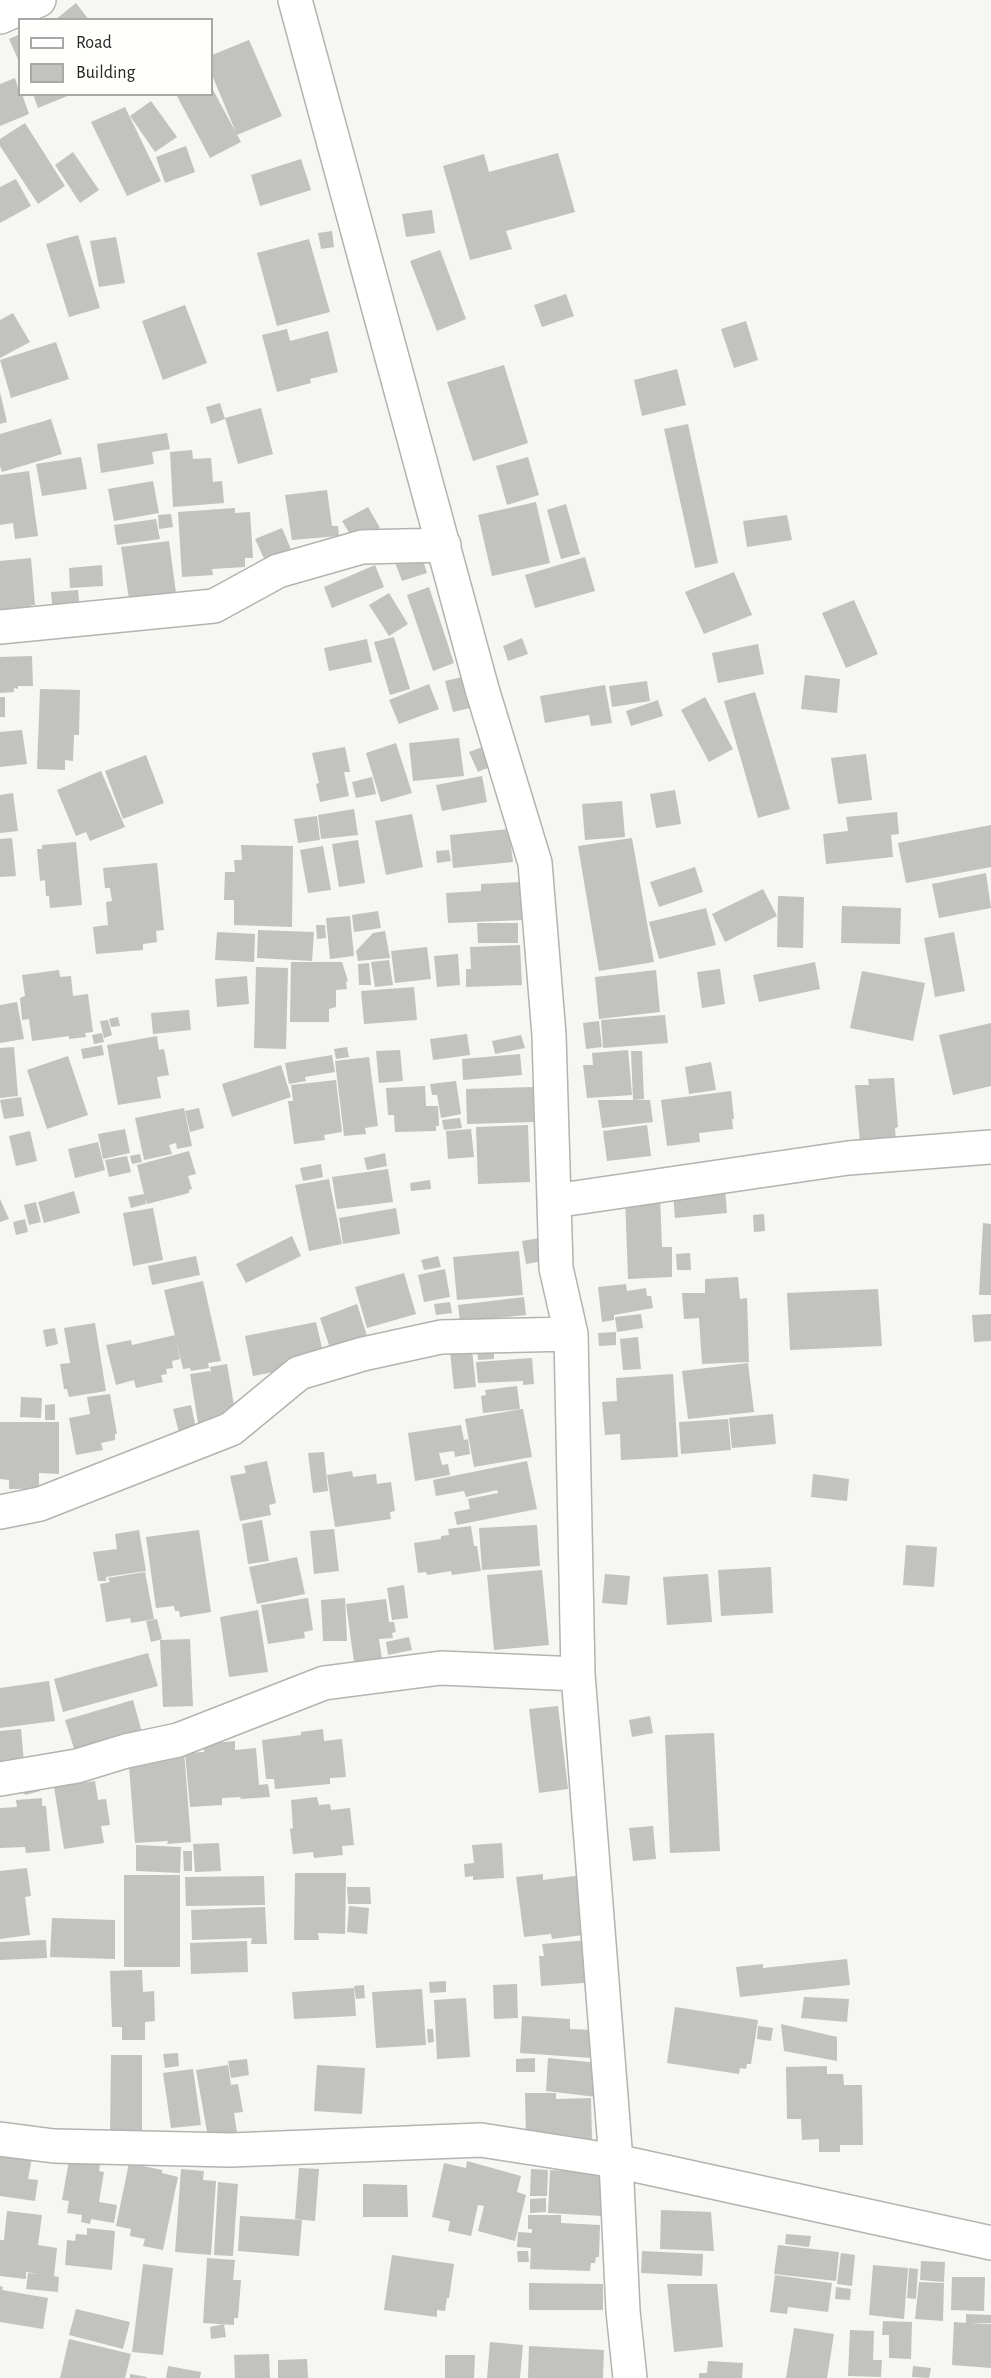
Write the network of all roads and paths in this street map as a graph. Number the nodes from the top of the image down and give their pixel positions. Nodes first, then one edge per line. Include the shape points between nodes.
1 (39, 0) edge
2 (295, 0) edge
3 (0, 17) edge
4 (444, 545) junction
5 (0, 627) edge
6 (991, 1147) edge
7 (554, 1201) junction
8 (571, 1335) junction
9 (0, 1512) edge
10 (578, 1674) junction
11 (0, 1779) edge
12 (0, 2139) edge
13 (616, 2161) junction
14 (991, 2243) edge
15 (630, 2378) edge

1 - 3 street
2 - 4 street
4 - 5 street via 362,547 278,571 214,606
4 - 7 street via 482,689 535,863 549,1035
6 - 7 street via 848,1158
7 - 8 street via 556,1268
8 - 9 street via 441,1337 299,1373 231,1429 40,1504
8 - 10 street
10 - 11 street via 441,1668 324,1683 178,1740 77,1766
10 - 13 street
12 - 13 street via 54,2146 231,2150 481,2140
13 - 14 street
13 - 15 street

